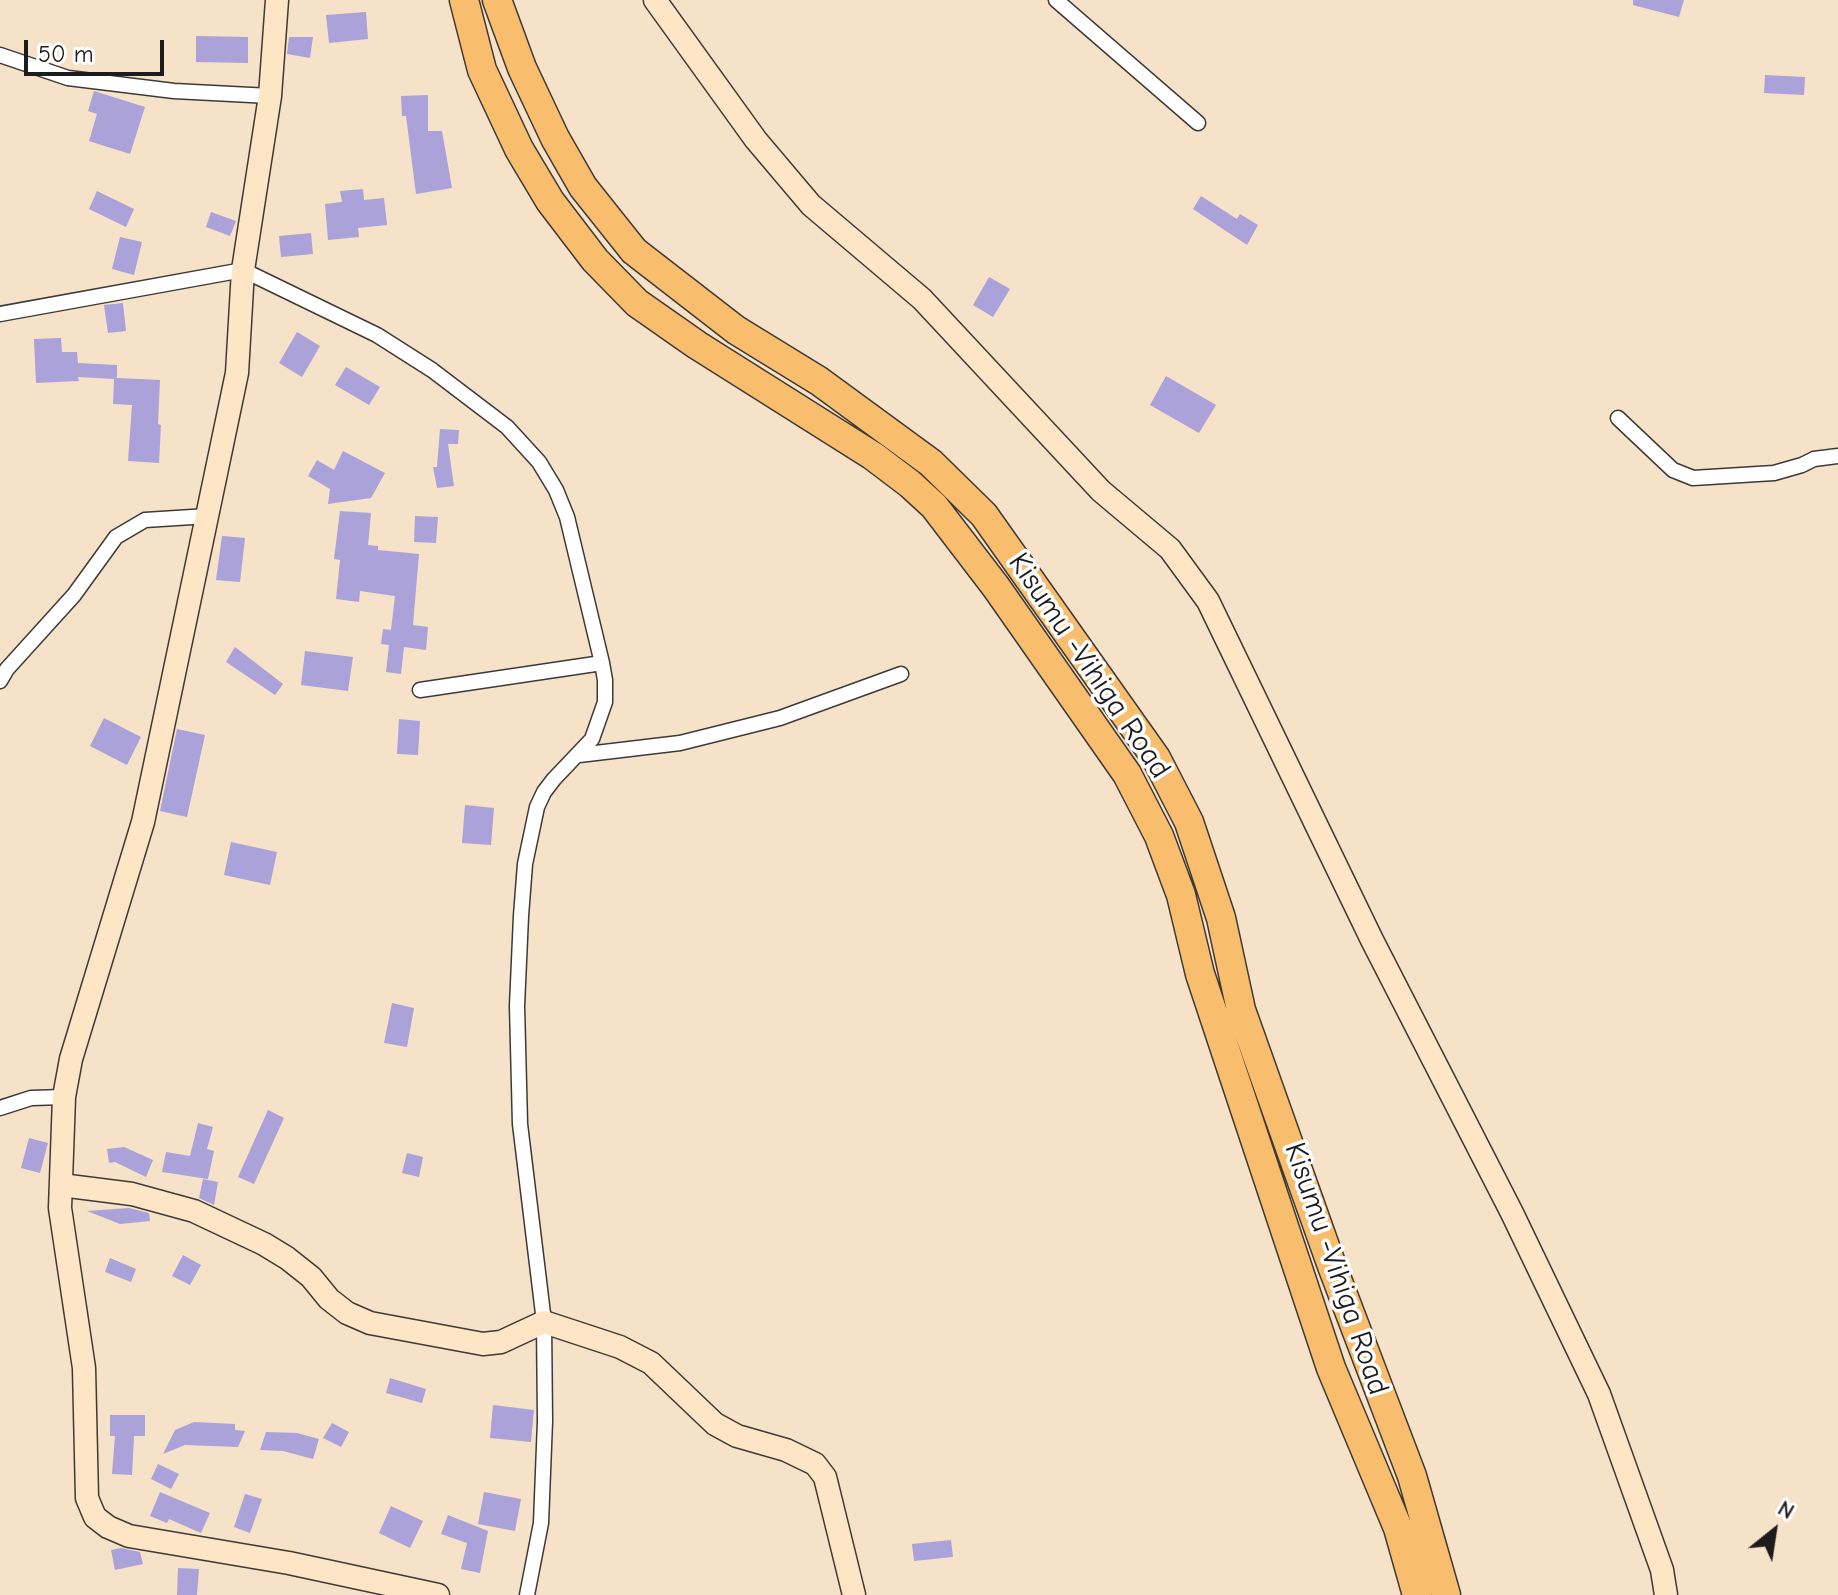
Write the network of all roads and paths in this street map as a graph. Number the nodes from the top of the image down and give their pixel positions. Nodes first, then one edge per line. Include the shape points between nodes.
1 (277, 0) edge
2 (464, 0) edge
3 (497, 0) edge
4 (655, 0) edge
5 (1056, 0) edge
6 (0, 55) edge
7 (270, 96) junction
8 (1198, 123) dead end
9 (243, 270) junction
10 (0, 314) edge
11 (1618, 418) dead end
12 (1838, 456) edge
13 (208, 516) junction
14 (602, 663) junction
15 (2, 671) edge
16 (901, 674) dead end
17 (420, 690) dead end
18 (579, 755) junction
19 (64, 1097) junction
20 (0, 1108) edge
21 (61, 1185) junction
22 (544, 1322) junction
23 (438, 1595) edge
24 (527, 1595) edge
25 (854, 1595) edge
26 (1417, 1595) edge
27 (1446, 1595) edge
28 (1666, 1595) edge

1 - 7 street
2 - 26 highway, Kisumu -Vihiga Road via 482,70 519,149 595,260 637,303 873,456 934,506 1127,774 1181,895 1200,974 1331,1368 1398,1528
3 - 27 highway, Kisumu -Vihiga Road via 555,138 583,187 634,251 736,330 819,381 931,463 984,515 1156,758 1189,822 1221,918 1241,1010 1412,1476
4 - 28 street via 756,140 811,205 922,299 1101,491 1170,549 1208,601 1599,1394 1662,1570
5 - 8 street
6 - 7 street via 68,78
7 - 9 street
9 - 10 street
9 - 13 street via 237,373
9 - 14 street via 377,335 432,370 507,427 539,462 567,517
11 - 12 street via 1673,470 1693,478 1774,473
13 - 15 street via 145,520 116,537 74,595
13 - 19 street via 143,822
14 - 17 street
14 - 18 street via 605,702 592,739
16 - 18 street via 780,718 680,743
18 - 22 street via 554,779 537,807 521,916 520,1124
19 - 20 street via 31,1098
19 - 21 street
21 - 22 street via 132,1194 194,1211 287,1258 329,1299 370,1323 483,1344 501,1342
21 - 23 street via 84,1368 87,1498 95,1517 129,1536
22 - 24 street via 541,1523
22 - 25 street via 651,1363 715,1424 815,1464 825,1477

